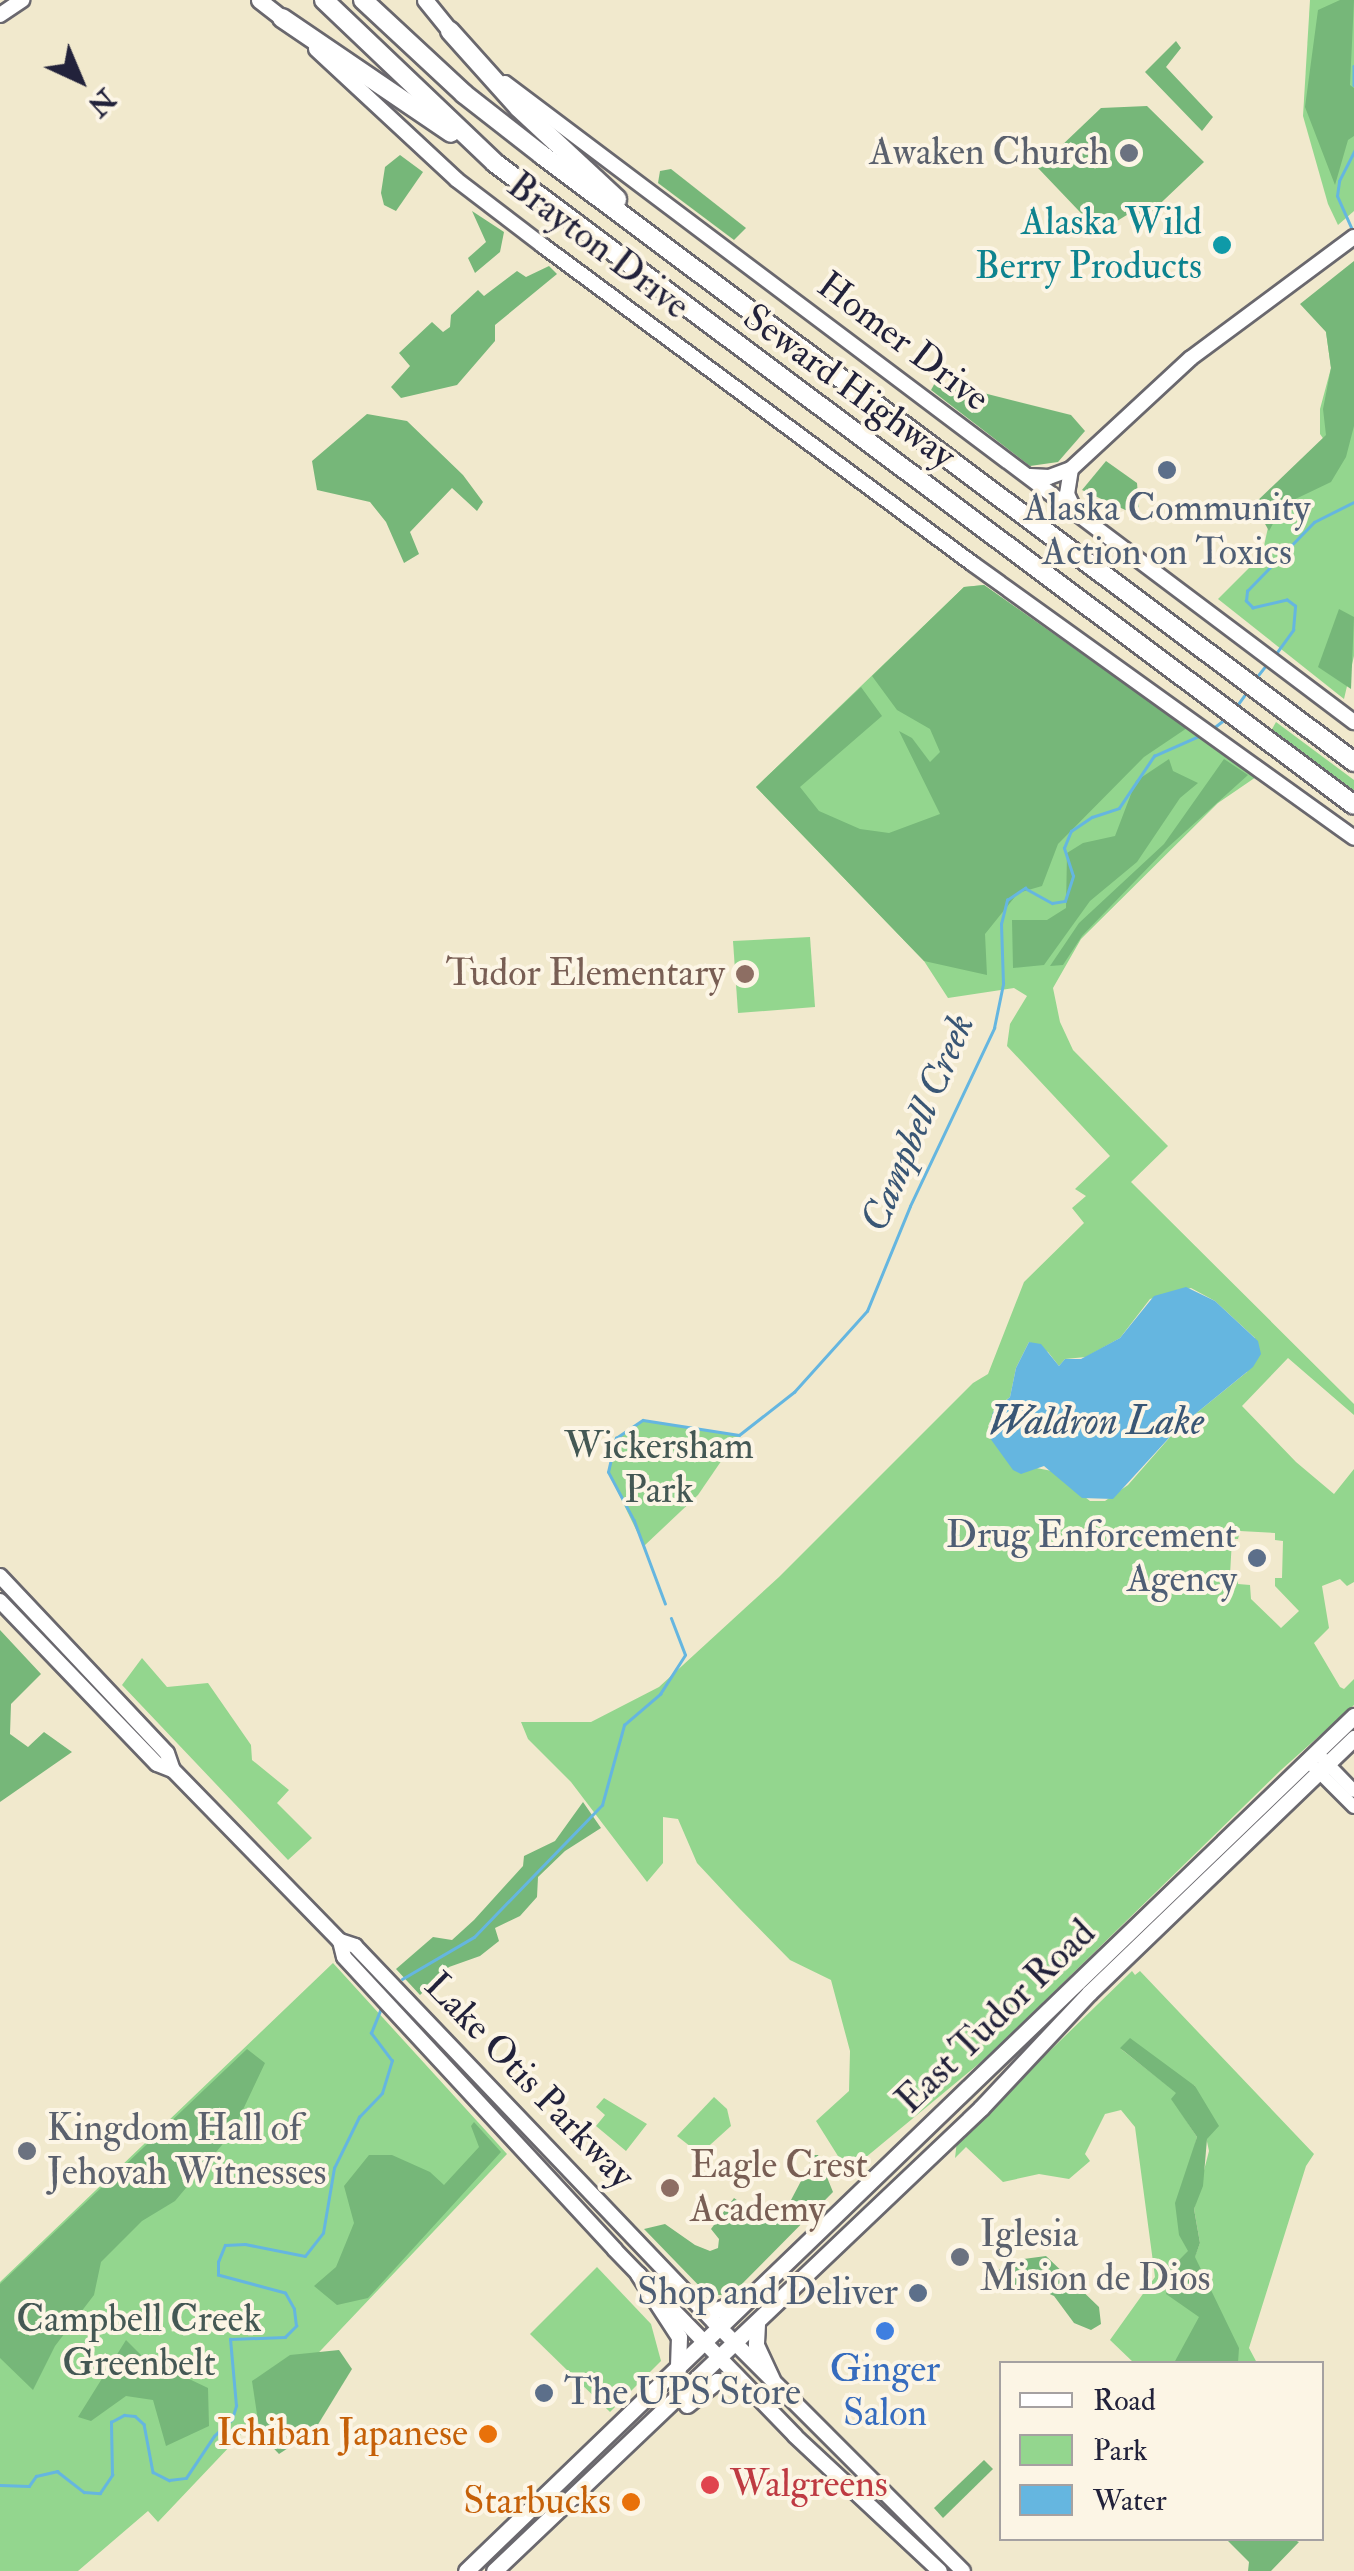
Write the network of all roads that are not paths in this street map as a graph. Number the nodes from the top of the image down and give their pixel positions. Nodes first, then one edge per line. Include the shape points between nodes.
1 (22, 0) edge
2 (259, 0) edge
3 (324, 0) edge
4 (363, 0) edge
5 (426, 0) edge
6 (0, 15) edge
7 (282, 18) junction
8 (450, 31) junction
9 (495, 163) junction
10 (1354, 237) edge
11 (680, 257) junction
12 (1071, 469) junction
13 (1026, 476) junction
14 (1077, 514) junction
15 (1354, 722) edge
16 (1354, 762) edge
17 (1354, 805) edge
18 (1354, 838) edge
19 (0, 1576) edge
20 (0, 1601) edge
21 (1354, 1716) edge
22 (1354, 1738) edge
23 (1318, 1762) junction
24 (173, 1770) junction
25 (1354, 1791) edge
26 (1354, 1806) edge
27 (340, 1940) junction
28 (638, 2274) junction
29 (760, 2292) junction
30 (698, 2306) junction
31 (757, 2324) junction
32 (721, 2328) junction
33 (706, 2344) junction
34 (736, 2344) junction
35 (721, 2359) junction
36 (678, 2370) junction
37 (772, 2380) junction
38 (746, 2386) junction
39 (646, 2431) junction
40 (862, 2495) junction
41 (912, 2519) junction
42 (908, 2539) junction
43 (466, 2571) edge
44 (494, 2571) edge
45 (940, 2571) edge
46 (961, 2571) edge

1 - 6 main road
2 - 7 main road, Brayton Drive
3 - 9 highway, Seward Highway
4 - 11 highway, Seward Highway via 464,94
5 - 8 main road, Homer Drive
7 - 9 highway
7 - 18 main road, Brayton Drive via 486,202
8 - 11 highway via 519,108
8 - 13 main road, Homer Drive via 525,100
9 - 17 highway, Seward Highway
10 - 12 main road via 1191,358
11 - 16 highway, Seward Highway
12 - 13 main road
12 - 14 main road via 1067,494
13 - 14 main road, Homer Drive
14 - 15 main road, Homer Drive
19 - 24 main road, Lake Otis Parkway via 167,1753
20 - 24 main road, Lake Otis Parkway via 157,1764
21 - 23 main road, East Tudor Road
22 - 23 main road, East Tudor Road
23 - 25 street
23 - 26 street
23 - 29 main road, East Tudor Road
23 - 31 main road, East Tudor Road
24 - 27 main road, Lake Otis Parkway
27 - 28 main road, Lake Otis Parkway via 344,1957
27 - 30 main road, Lake Otis Parkway via 355,1946
28 - 33 main road, Lake Otis Parkway
28 - 36 main road via 679,2338
29 - 30 main road via 722,2309
29 - 32 main road, East Tudor Road
30 - 32 main road, Lake Otis Parkway
31 - 34 main road, East Tudor Road
31 - 37 main road via 756,2345
32 - 33 main road, East Tudor Road
32 - 34 main road, Lake Otis Parkway
33 - 35 main road, Lake Otis Parkway
33 - 36 main road, East Tudor Road
34 - 35 main road, East Tudor Road
34 - 37 main road, Lake Otis Parkway
35 - 38 main road, Lake Otis Parkway
35 - 39 main road, East Tudor Road
36 - 43 main road, East Tudor Road
37 - 41 main road, Lake Otis Parkway
38 - 39 main road via 714,2382
38 - 40 main road, Lake Otis Parkway
39 - 44 main road, East Tudor Road
40 - 41 main road via 900,2520
40 - 42 main road, Lake Otis Parkway
41 - 46 main road, Lake Otis Parkway
42 - 45 main road, Lake Otis Parkway
42 - 46 main road

